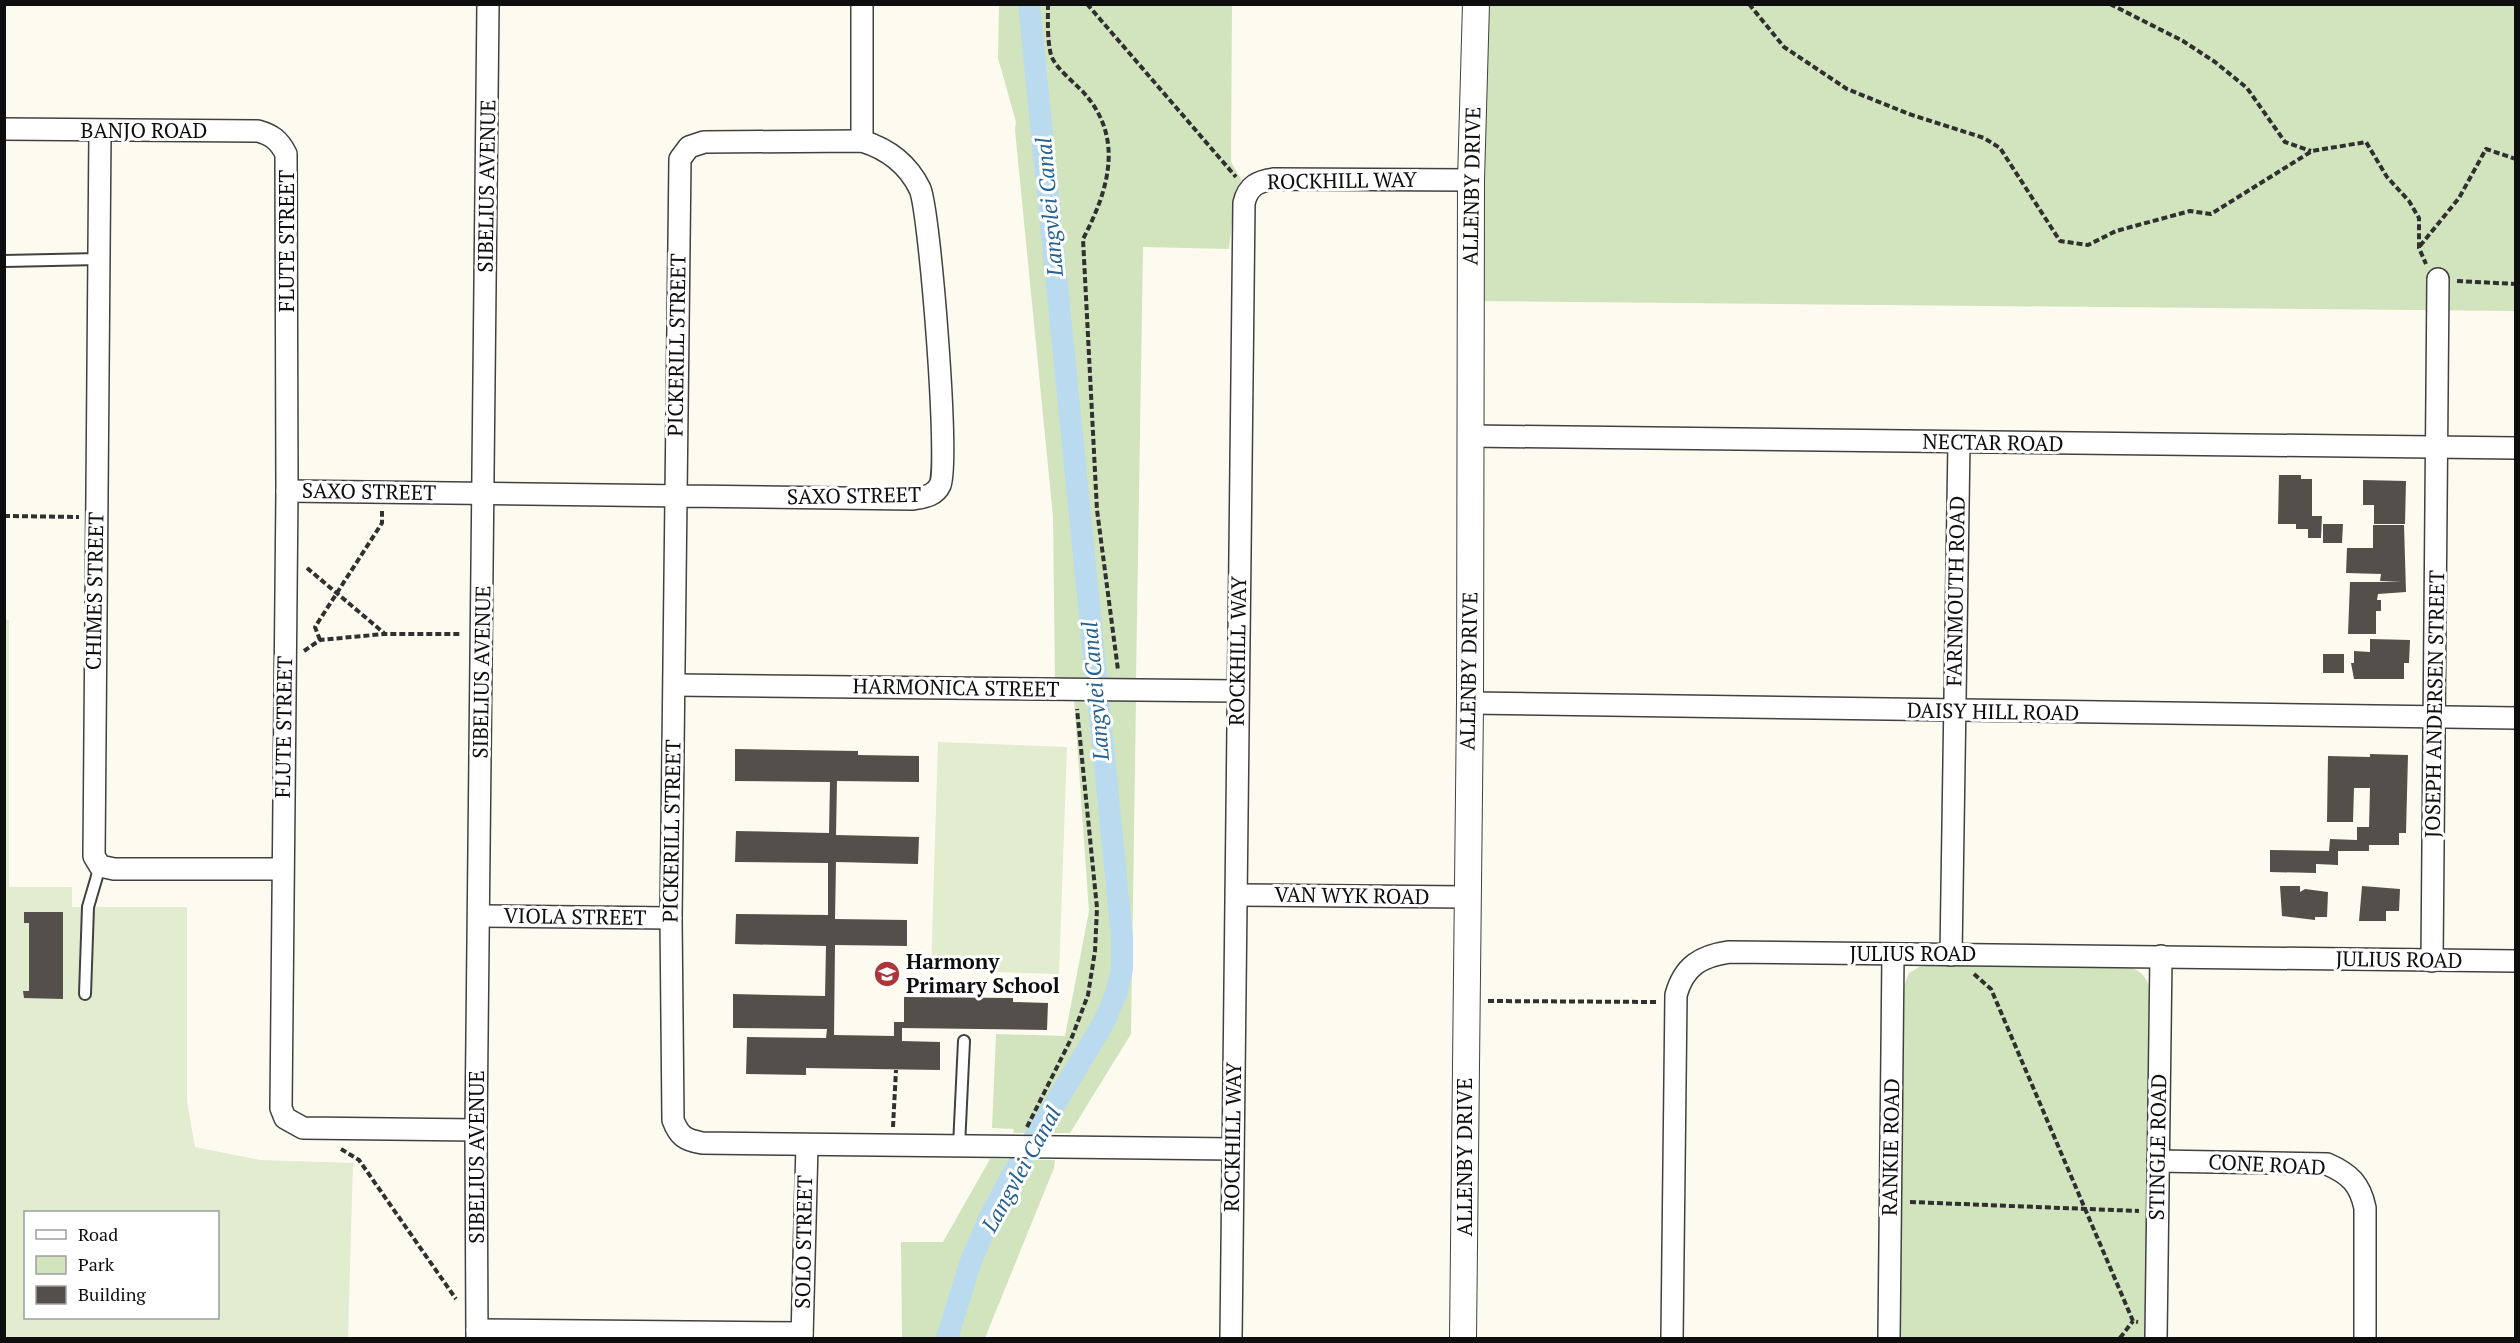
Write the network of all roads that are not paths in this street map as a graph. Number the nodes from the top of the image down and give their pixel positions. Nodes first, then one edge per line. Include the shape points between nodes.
1 (488, 4) edge
2 (862, 4) edge
3 (1476, 4) edge
4 (4, 129) edge
5 (100, 131) junction
6 (862, 141) junction
7 (280, 143) joint
8 (1471, 180) junction
9 (99, 259) junction
10 (4, 261) edge
11 (2438, 279) road end
12 (1471, 436) junction
13 (1959, 442) junction
14 (2438, 447) junction
15 (2516, 448) edge
16 (287, 491) junction
17 (484, 493) junction
18 (676, 496) junction
19 (675, 685) junction
20 (1237, 691) junction
21 (1470, 703) junction
22 (1953, 712) junction
23 (2435, 717) junction
24 (2516, 718) edge
25 (100, 866) junction
26 (282, 869) junction
27 (1237, 895) junction
28 (1467, 897) junction
29 (479, 916) junction
30 (670, 918) junction
31 (1893, 955) junction
32 (1951, 955) junction
33 (2161, 956) junction
34 (2432, 960) junction
35 (2516, 961) edge
36 (86, 994) dead end
37 (964, 1041) dead end
38 (476, 1130) junction
39 (807, 1145) junction
40 (959, 1146) junction
41 (1233, 1149) junction
42 (2158, 1161) junction
43 (2156, 1332) edge
44 (477, 1334) edge
45 (802, 1336) edge
46 (1231, 1338) edge
47 (1463, 1338) edge
48 (1672, 1338) edge
49 (1889, 1338) edge
50 (2365, 1338) edge

1 - 17 street, SIBELIUS AVENUE
2 - 6 street
3 - 8 street, ALLENBY DRIVE
4 - 5 street, BANJO ROAD
5 - 7 street, BANJO ROAD via 258,131
5 - 9 street, CHIMES STREET
6 - 18 street, PICKERILL STREET via 704,142 689,147 680,159
6 - 18 street, SAXO STREET via 879,146 911,172 925,207 940,384 944,469 940,485 930,496 913,499
7 - 16 street, FLUTE STREET via 287,166
8 - 12 street, ALLENBY DRIVE
8 - 20 street, ROCKHILL WAY via 1275,179 1258,183 1248,191 1243,210
9 - 10 lane
9 - 25 street, CHIMES STREET via 92,843
11 - 14 street, JOSEPH ANDERSEN STREET
12 - 13 street, NECTAR ROAD
12 - 21 street, ALLENBY DRIVE
13 - 14 street, NECTAR ROAD
13 - 22 street, FARNMOUTH ROAD
14 - 15 street, NECTAR ROAD
14 - 23 street, JOSEPH ANDERSEN STREET
16 - 17 street, SAXO STREET
16 - 26 street, FLUTE STREET
17 - 18 street, SAXO STREET
17 - 29 street, SIBELIUS AVENUE
18 - 19 street, PICKERILL STREET
19 - 20 street, HARMONICA STREET
19 - 30 street, PICKERILL STREET
20 - 27 street, ROCKHILL WAY
21 - 22 street, DAISY HILL ROAD
21 - 28 street, ALLENBY DRIVE
22 - 23 street, DAISY HILL ROAD
22 - 32 street, FARNMOUTH ROAD
23 - 24 street, DAISY HILL ROAD
23 - 34 street, JOSEPH ANDERSEN STREET
25 - 26 street
25 - 36 lane via 88,907
26 - 38 street, FLUTE STREET via 279,1096 285,1118 303,1128
27 - 28 street, VAN WYK ROAD
27 - 41 street, ROCKHILL WAY
28 - 47 street, ALLENBY DRIVE
29 - 30 street, VIOLA STREET
29 - 38 street, SIBELIUS AVENUE
30 - 39 street, PICKERILL STREET via 671,1105 678,1133 702,1143
31 - 32 street, JULIUS ROAD
31 - 48 street, JULIUS ROAD via 1729,952 1697,961 1687,970 1676,995
31 - 49 street, RANKIE ROAD
32 - 33 street, JULIUS ROAD
33 - 34 street, JULIUS ROAD
33 - 42 street, STINGLE ROAD
34 - 35 street, JULIUS ROAD
37 - 40 lane
38 - 44 street, SIBELIUS AVENUE
39 - 40 street, PICKERILL STREET
39 - 45 street, SOLO STREET
40 - 41 street, PICKERILL STREET
41 - 46 street, ROCKHILL WAY
42 - 43 street, STINGLE ROAD
42 - 50 street, CONE ROAD via 2310,1162 2327,1164 2355,1180 2365,1208
44 - 45 street

